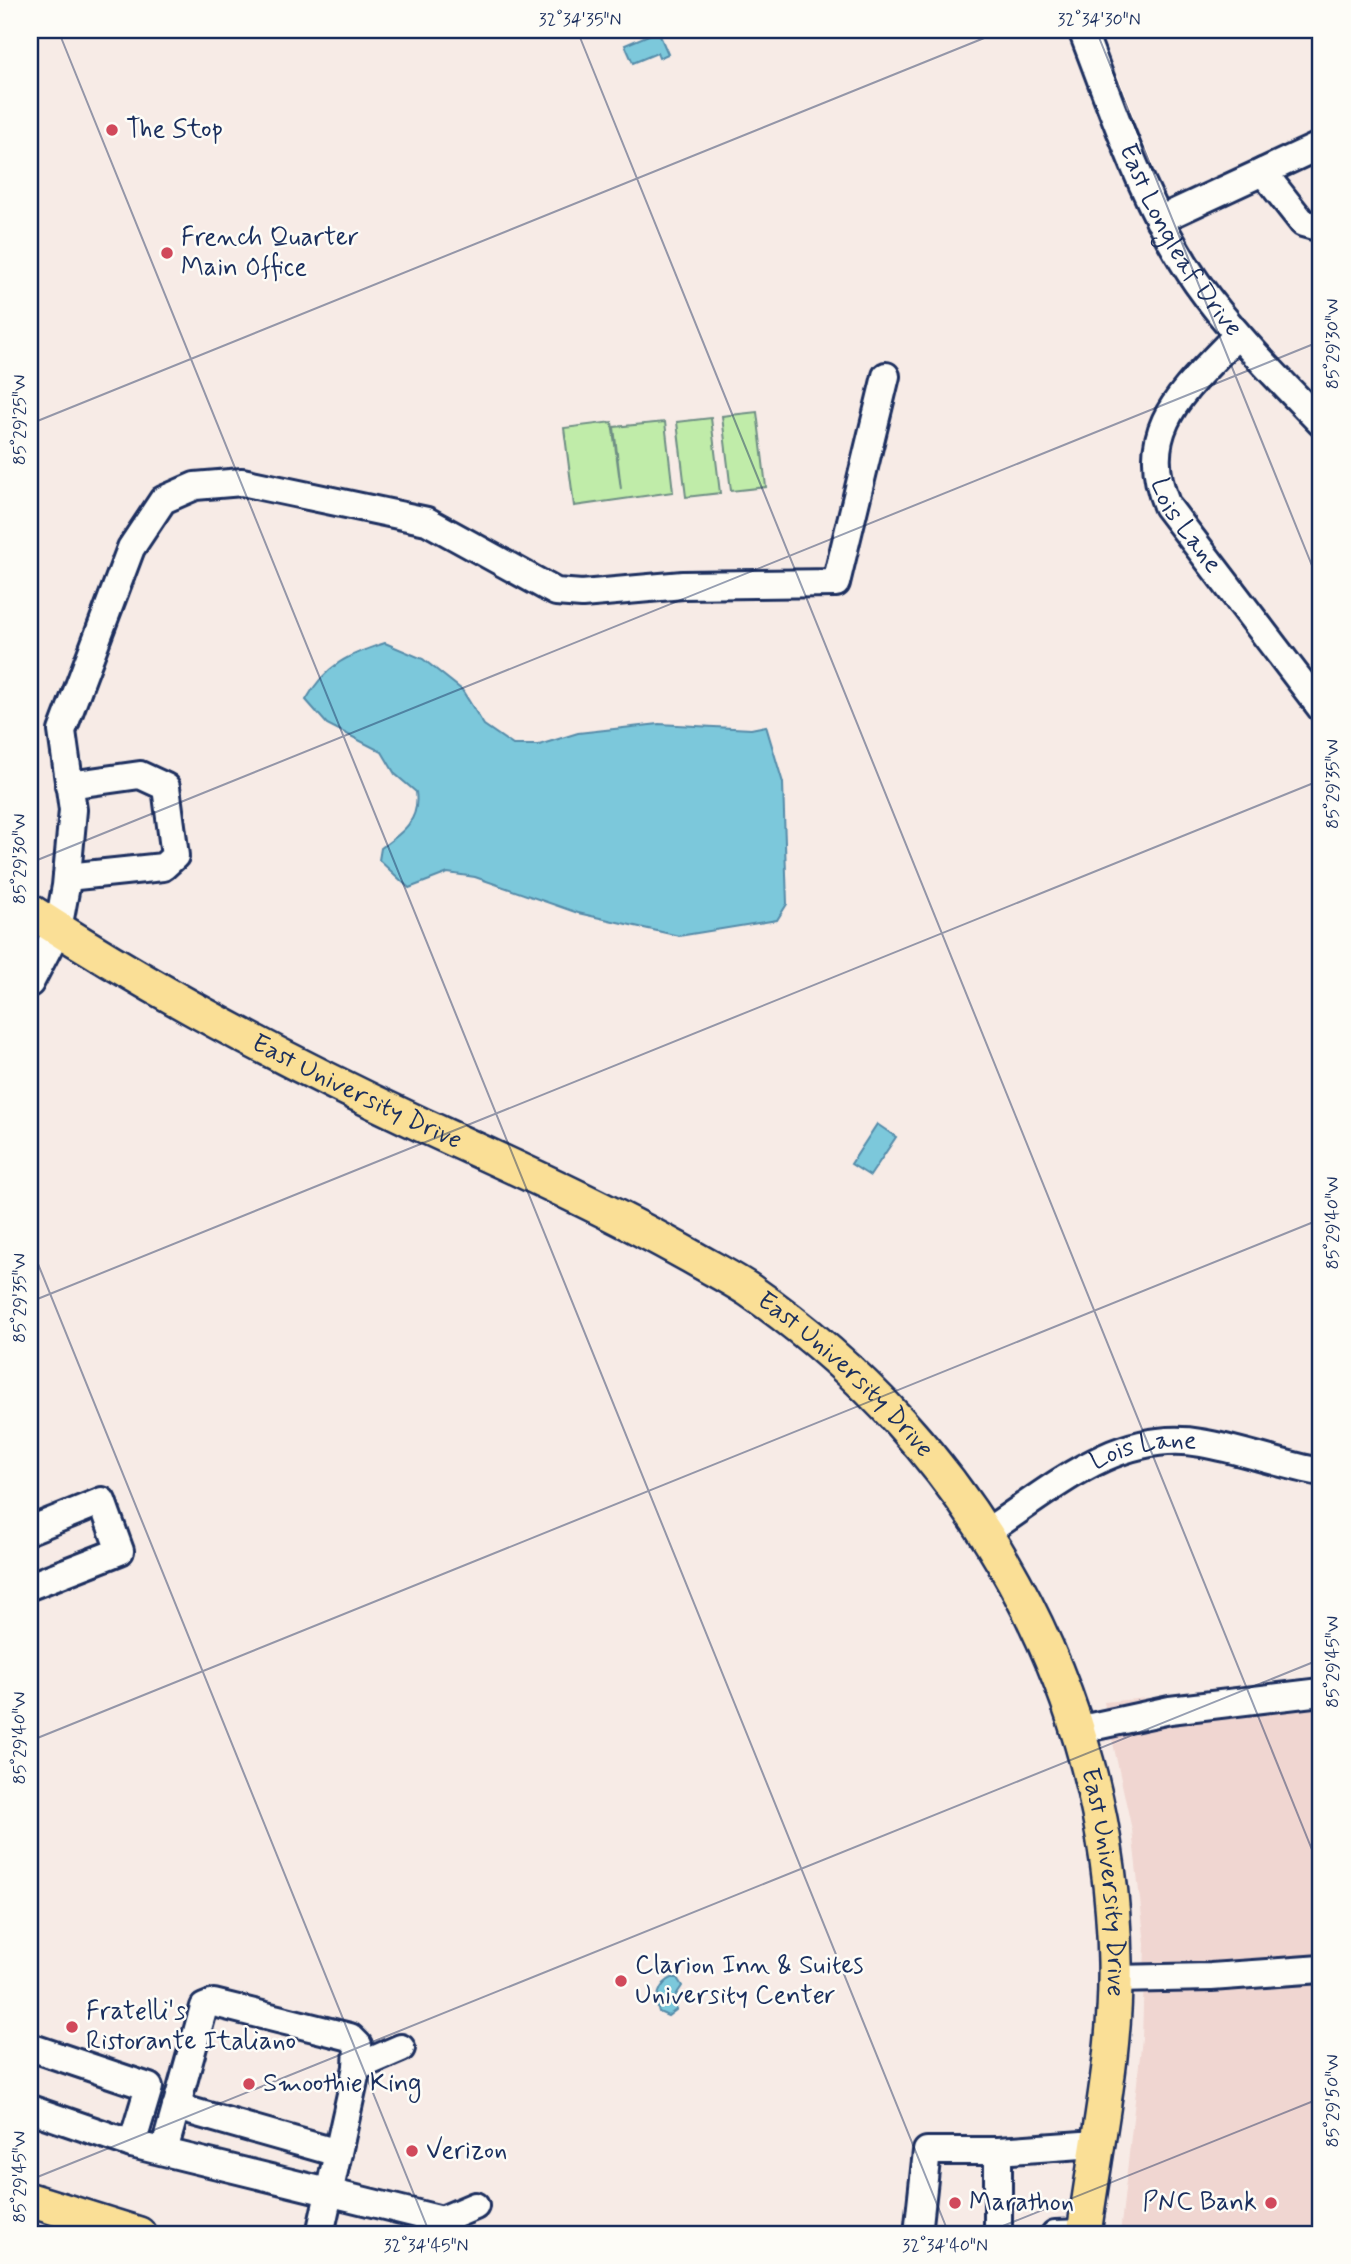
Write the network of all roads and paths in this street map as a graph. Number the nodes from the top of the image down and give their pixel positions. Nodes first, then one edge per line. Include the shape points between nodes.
1 (1082, 30) edge
2 (1321, 145) edge
3 (1263, 172) junction
4 (1159, 220) junction
5 (1321, 228) edge
6 (1237, 335) junction
7 (886, 376) dead end
8 (1321, 423) edge
9 (1321, 708) edge
10 (69, 785) junction
11 (67, 877) junction
12 (30, 911) edge
13 (58, 929) junction
14 (30, 983) edge
15 (1321, 1472) edge
16 (30, 1530) edge
17 (985, 1533) junction
18 (30, 1586) edge
19 (1321, 1692) edge
20 (1077, 1730) junction
21 (1321, 1969) edge
22 (1115, 1979) junction
23 (30, 2047) edge
24 (401, 2048) dead end
25 (357, 2067) junction
26 (176, 2107) junction
27 (30, 2109) edge
28 (132, 2144) junction
29 (1096, 2144) junction
30 (164, 2151) junction
31 (998, 2151) junction
32 (338, 2154) junction
33 (329, 2194) junction
34 (30, 2200) edge
35 (475, 2206) dead end
36 (139, 2234) edge
37 (320, 2234) edge
38 (918, 2234) edge
39 (998, 2234) edge
40 (1074, 2234) edge

1 - 4 street, East Longleaf Drive
2 - 3 street
3 - 4 street
3 - 5 street via 1303,223
4 - 6 street, East Longleaf Drive via 1196,282
6 - 8 street, East Longleaf Drive
6 - 9 street, Lois Lane via 1174,402 1165,418 1155,454 1157,483 1167,506
7 - 10 street via 836,583 556,592 426,521 242,482 195,486 163,500 131,548 62,731
10 - 11 street via 73,810
10 - 11 street via 139,775 166,787 175,856 163,867
11 - 13 street
12 - 13 main road, East University Drive
13 - 14 street
13 - 17 main road, East University Drive via 226,1030 623,1217 748,1289 862,1380 958,1488
15 - 17 street, Lois Lane via 1201,1443 1143,1444 1091,1463
16 - 18 street via 102,1501 120,1551
17 - 20 main road, East University Drive via 1033,1613
19 - 20 street via 1156,1712
20 - 22 main road, East University Drive via 1102,1820 1112,1892
21 - 22 street
22 - 29 main road, East University Drive
23 - 28 street via 149,2087
24 - 25 street
25 - 26 street via 358,2045 350,2037 214,2003 204,2007
25 - 32 street
26 - 30 street
26 - 32 street
27 - 28 street
28 - 30 street
29 - 31 street
29 - 40 main road, East University Drive
30 - 33 street
31 - 38 street via 927,2151
31 - 39 street
32 - 33 street
33 - 35 street via 442,2220
33 - 37 street
34 - 36 main road

